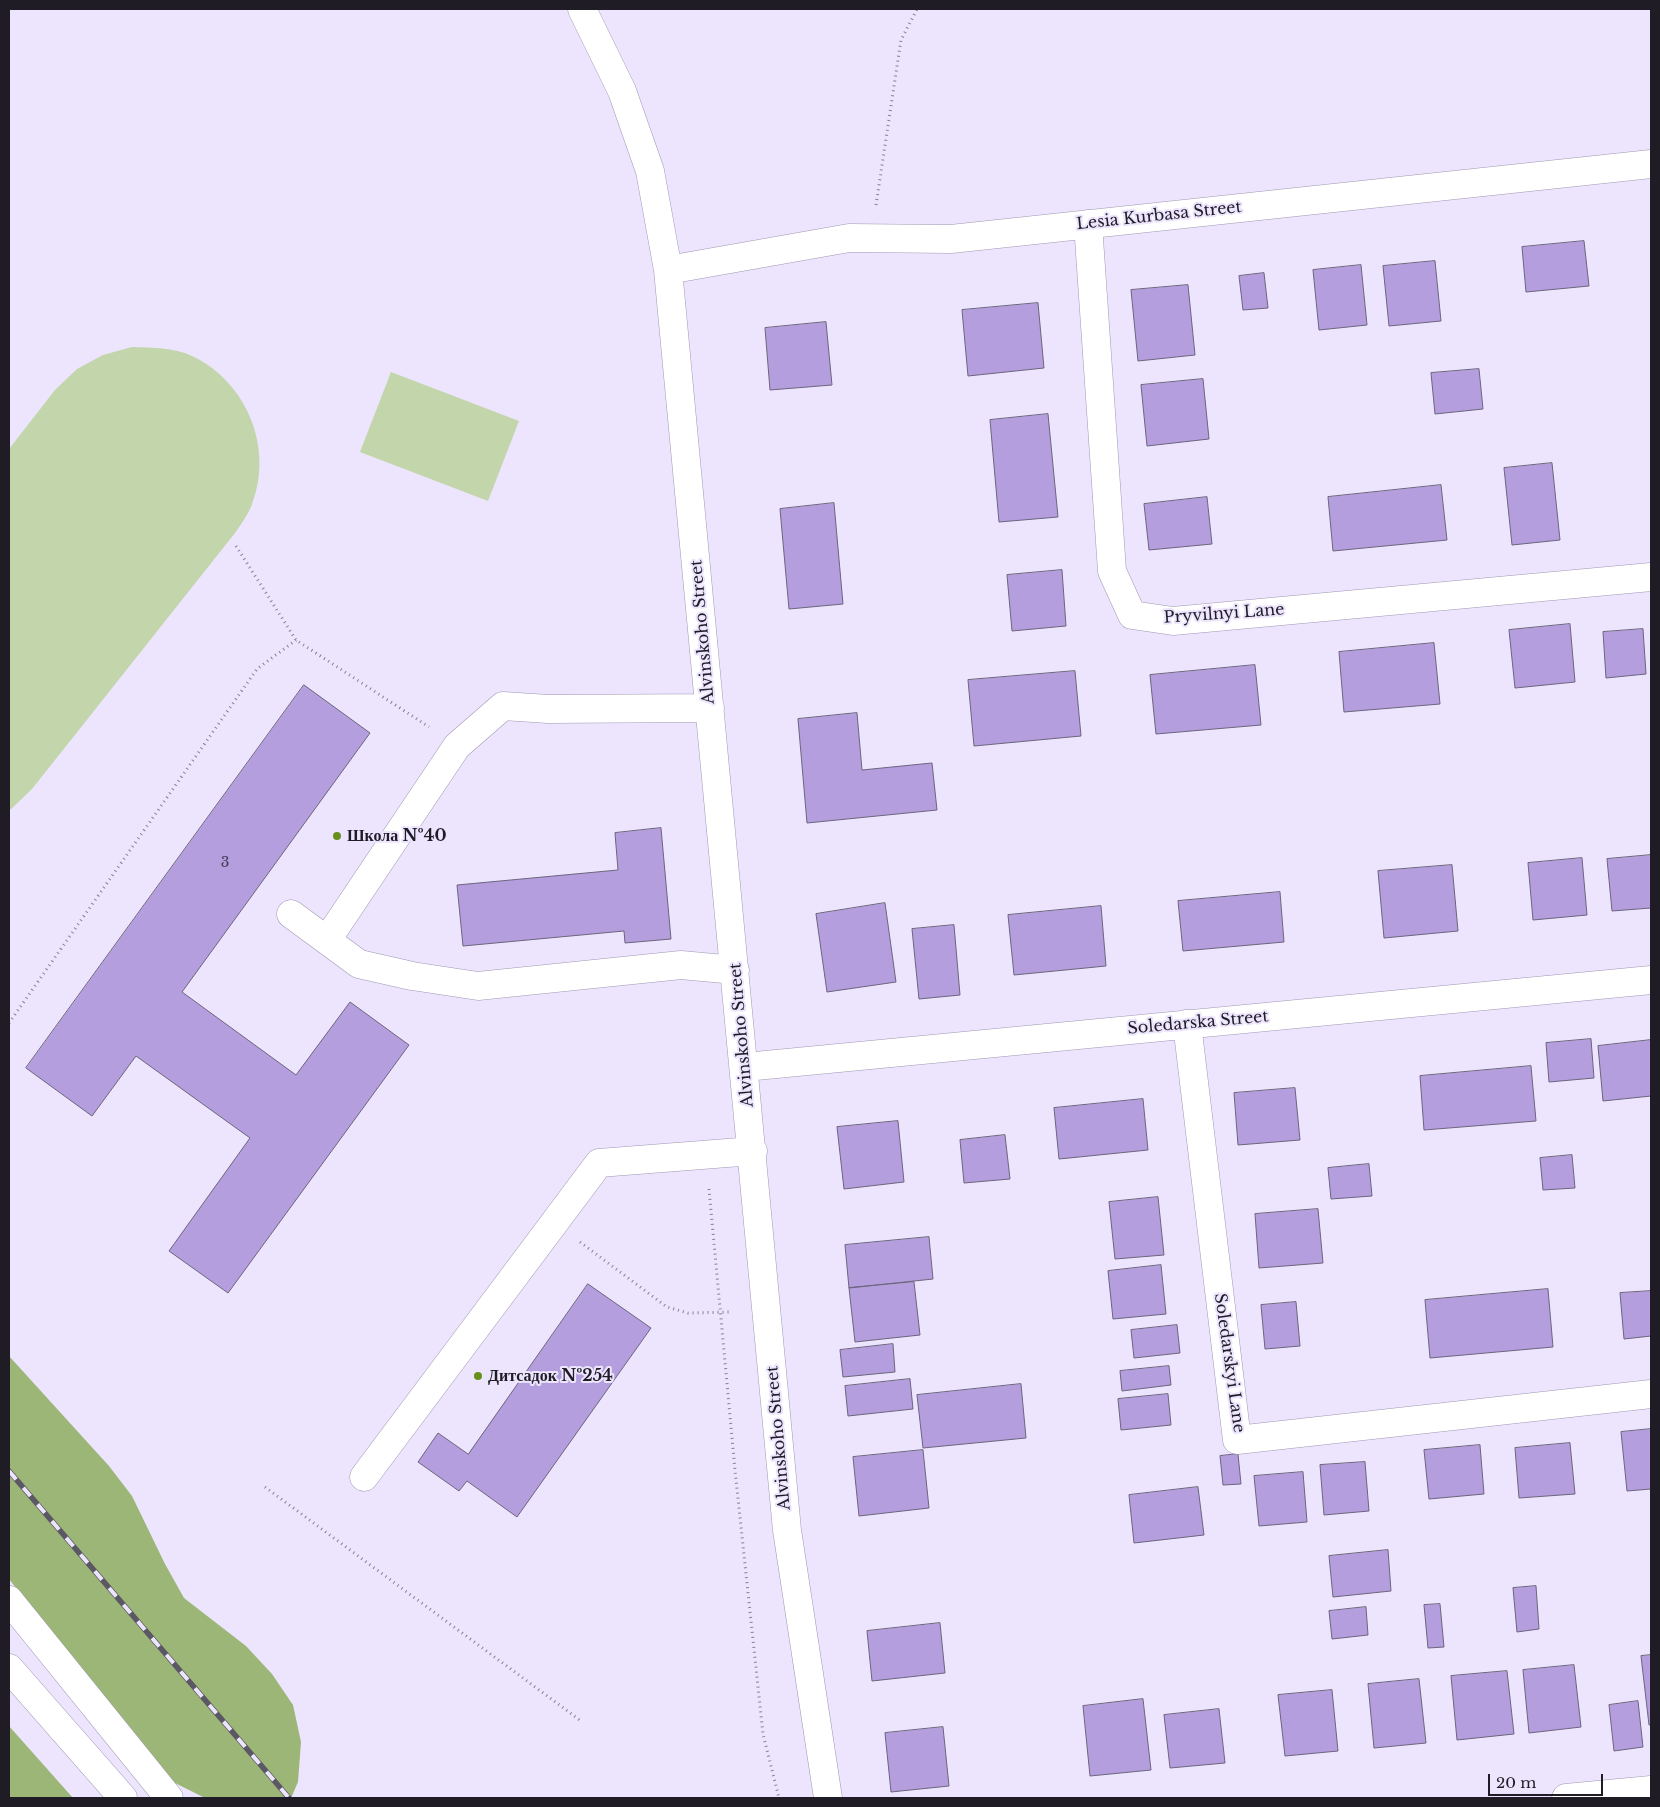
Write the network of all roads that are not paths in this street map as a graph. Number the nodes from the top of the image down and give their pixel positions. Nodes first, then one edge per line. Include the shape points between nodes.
1 (582, 9) edge
2 (1651, 164) edge
3 (1088, 224) junction
4 (668, 270) junction
5 (1651, 577) edge
6 (710, 708) junction
7 (291, 914) dead end
8 (327, 940) junction
9 (735, 970) junction
10 (1651, 980) edge
11 (1187, 1024) junction
12 (745, 1067) junction
13 (753, 1151) junction
14 (1651, 1394) edge
15 (364, 1476) dead end
16 (9, 1600) edge
17 (9, 1668) edge
18 (1651, 1790) edge
19 (123, 1798) edge
20 (169, 1798) edge
21 (828, 1798) edge
22 (1566, 1798) edge

1 - 4 street, Alvinskoho Street via 622,91 650,171
2 - 3 street, Lesia Kurbasa Street
3 - 4 street, Lesia Kurbasa Street via 951,239 849,238
3 - 5 street, Pryvilnyi Lane via 1112,571 1132,615 1173,620
4 - 6 street, Alvinskoho Street
6 - 8 street via 548,709 503,706 457,746
6 - 9 street, Alvinskoho Street
7 - 8 street
8 - 9 street via 359,964 478,986 681,965
9 - 12 street, Alvinskoho Street
10 - 11 street, Soledarska Street
11 - 12 street, Soledarska Street
11 - 14 street, Soledarskyi Lane via 1237,1440
12 - 13 street, Alvinskoho Street
13 - 15 street via 599,1163
13 - 21 street, Alvinskoho Street via 787,1530
16 - 20 street
17 - 19 street
18 - 22 street

